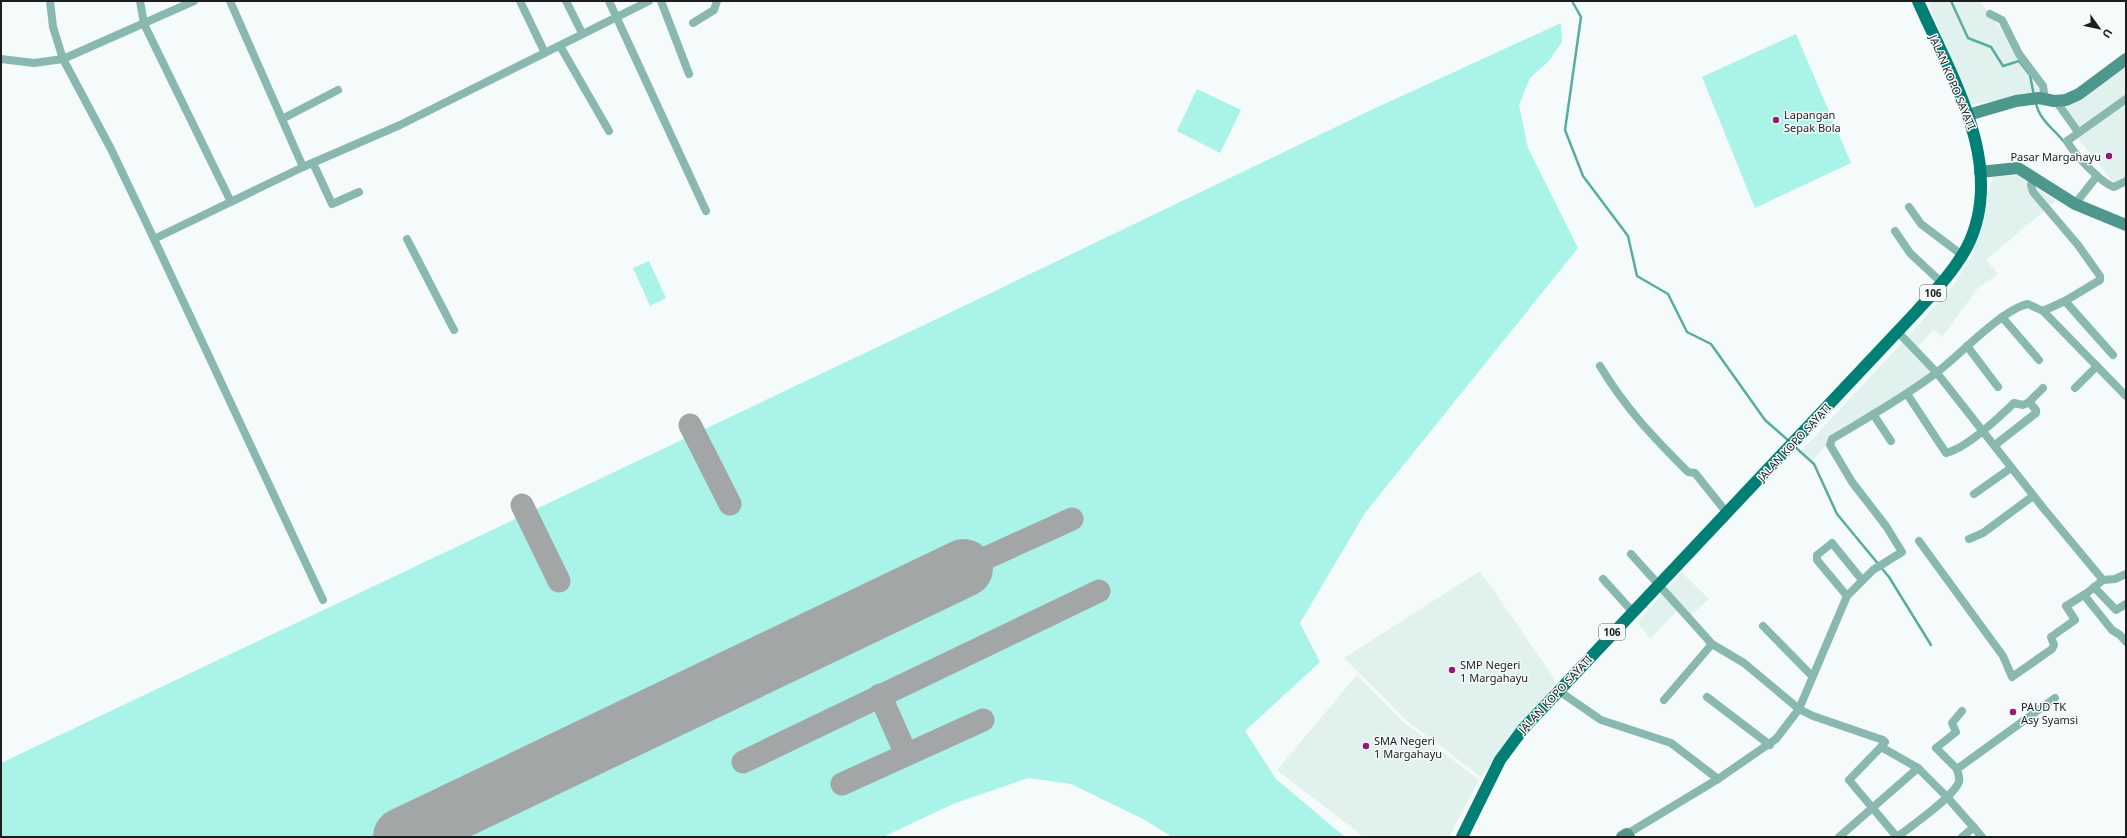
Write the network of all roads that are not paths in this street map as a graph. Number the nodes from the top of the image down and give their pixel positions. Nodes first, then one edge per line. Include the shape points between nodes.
1 (50, 1) edge
2 (140, 1) edge
3 (194, 1) edge
4 (230, 1) edge
5 (520, 1) edge
6 (566, 1) edge
7 (609, 1) edge
8 (649, 1) edge
9 (661, 1) edge
10 (717, 1) edge
11 (1918, 1) edge
12 (1990, 14) dead end
13 (616, 16) junction
14 (693, 23) dead end
15 (144, 24) junction
16 (582, 33) junction
17 (560, 46) junction
18 (545, 53) junction
19 (63, 59) junction
20 (2126, 59) edge
21 (1, 60) edge
22 (689, 74) dead end
23 (338, 90) dead end
24 (2047, 99) junction
25 (2126, 99) edge
26 (1967, 112) junction
27 (282, 118) junction
28 (609, 131) dead end
29 (2078, 132) junction
30 (313, 163) junction
31 (303, 167) junction
32 (1980, 172) junction
33 (2097, 176) junction
34 (2033, 178) junction
35 (2126, 181) edge
36 (359, 192) dead end
37 (231, 202) junction
38 (2074, 204) junction
39 (1909, 207) dead end
40 (706, 211) dead end
41 (2126, 225) edge
42 (1895, 230) dead end
43 (154, 239) junction
44 (407, 239) dead end
45 (1962, 255) junction
46 (1942, 283) junction
47 (2065, 302) junction
48 (2043, 312) junction
49 (2002, 318) junction
50 (454, 330) dead end
51 (1897, 332) junction
52 (1967, 346) junction
53 (2114, 355) dead end
54 (2039, 360) dead end
55 (1600, 366) dead end
56 (2097, 366) junction
57 (1937, 373) junction
58 (1998, 387) dead end
59 (2043, 388) dead end
60 (2075, 388) dead end
61 (1907, 394) junction
62 (2126, 396) edge
63 (2029, 402) junction
64 (1873, 414) junction
65 (1983, 431) junction
66 (1891, 441) dead end
67 (1995, 445) junction
68 (2011, 468) junction
69 (1974, 494) dead end
70 (2033, 496) junction
71 (1727, 513) junction
72 (1969, 539) dead end
73 (1919, 541) dead end
74 (1631, 554) dead end
75 (2126, 574) edge
76 (1603, 579) dead end
77 (1862, 580) junction
78 (2102, 580) junction
79 (1659, 585) junction
80 (2094, 587) junction
81 (2084, 595) junction
82 (1846, 596) junction
83 (323, 600) dead end
84 (2126, 604) edge
85 (1632, 611) junction
86 (1763, 626) dead end
87 (2126, 642) edge
88 (1712, 644) junction
89 (1812, 676) junction
90 (1559, 690) junction
91 (1707, 697) dead end
92 (2055, 698) dead end
93 (1664, 700) dead end
94 (1799, 709) junction
95 (1962, 711) dead end
96 (1770, 745) junction
97 (1883, 745) junction
98 (1918, 768) junction
99 (1956, 769) junction
100 (1718, 780) junction
101 (1947, 797) junction
102 (1872, 808) junction
103 (1974, 827) junction
104 (1626, 836) edge
105 (1462, 837) edge
106 (1839, 837) edge
107 (1897, 837) edge
108 (1962, 837) edge
109 (1982, 837) edge

1 - 19 street via 53,27
2 - 15 street
3 - 15 street
4 - 27 street
5 - 18 street
6 - 16 street
7 - 13 street
8 - 13 street
9 - 22 street
10 - 14 street via 714,10
11 - 26 main road, JALAN KOPO SAYATI / 106
12 - 24 street via 2002,20 2018,54 2043,86
13 - 16 street
13 - 40 street
15 - 19 street
15 - 37 street
16 - 17 street
17 - 18 street
17 - 28 street
18 - 30 street via 400,125
19 - 21 street via 34,63
19 - 43 street
20 - 24 street via 2079,94 2066,100
23 - 27 street
24 - 26 street via 2008,99 1989,102
24 - 29 street
25 - 29 street
26 - 32 main road, JALAN KOPO SAYATI / 106 via 1977,144
27 - 31 street
29 - 33 street via 2069,138 2068,143
30 - 31 street
30 - 36 street via 332,204
31 - 37 street
32 - 34 street via 2016,168
32 - 45 main road, JALAN KOPO SAYATI / 106 via 1976,219
33 - 35 street via 2114,187
33 - 38 street
34 - 38 street
34 - 47 street via 2033,192 2078,245 2101,278
37 - 43 street
38 - 41 street
39 - 45 street via 1921,224
42 - 46 street via 1910,253
43 - 83 street
44 - 50 street
45 - 46 main road, JALAN KOPO SAYATI / 106
46 - 51 main road, JALAN KOPO SAYATI / 106
47 - 48 street
47 - 53 street
48 - 49 street via 2028,304
48 - 56 street
49 - 52 street
49 - 54 street
51 - 57 street
51 - 71 main road, JALAN KOPO SAYATI / 106
52 - 57 street
52 - 58 street
55 - 71 street via 1617,394 1645,429 1688,472 1695,473
56 - 60 street
56 - 62 street
57 - 61 street
57 - 65 street
59 - 63 street
61 - 64 street
61 - 65 street via 1946,453
63 - 65 street via 2023,405 2014,403
63 - 67 street via 2036,413
64 - 66 street
64 - 77 street via 1830,442 1852,482 1902,550
65 - 67 street
67 - 68 street
68 - 69 street
68 - 70 street
70 - 72 street via 1983,533
70 - 78 street
71 - 79 main road, JALAN KOPO SAYATI / 106
73 - 81 street via 2003,656 2012,677 2054,646 2051,637 2075,620 2066,606
74 - 79 street
75 - 78 street via 2115,579
76 - 85 street
77 - 82 street
77 - 82 street via 1834,544 1817,554 1817,560
78 - 80 street
79 - 85 main road, JALAN KOPO SAYATI / 106
79 - 88 street
80 - 81 street
80 - 84 street via 2116,610
81 - 87 street via 2109,626
82 - 89 street
85 - 90 main road, JALAN KOPO SAYATI / 106
86 - 89 street
88 - 93 street
88 - 94 street via 1744,663
89 - 94 street
90 - 100 street via 1601,720 1671,743
90 - 105 main road, JALAN KOPO SAYATI / 106 via 1507,749
91 - 96 street
92 - 99 street
94 - 96 street
94 - 97 street via 1870,734 1883,740
95 - 99 street via 1952,723 1956,732 1936,748
96 - 100 street
97 - 98 street
97 - 102 street via 1849,780
98 - 101 street
98 - 102 street
99 - 101 street via 1959,781
100 - 104 street
101 - 103 street
101 - 107 street
102 - 106 street
102 - 107 street
103 - 108 street
103 - 109 street

